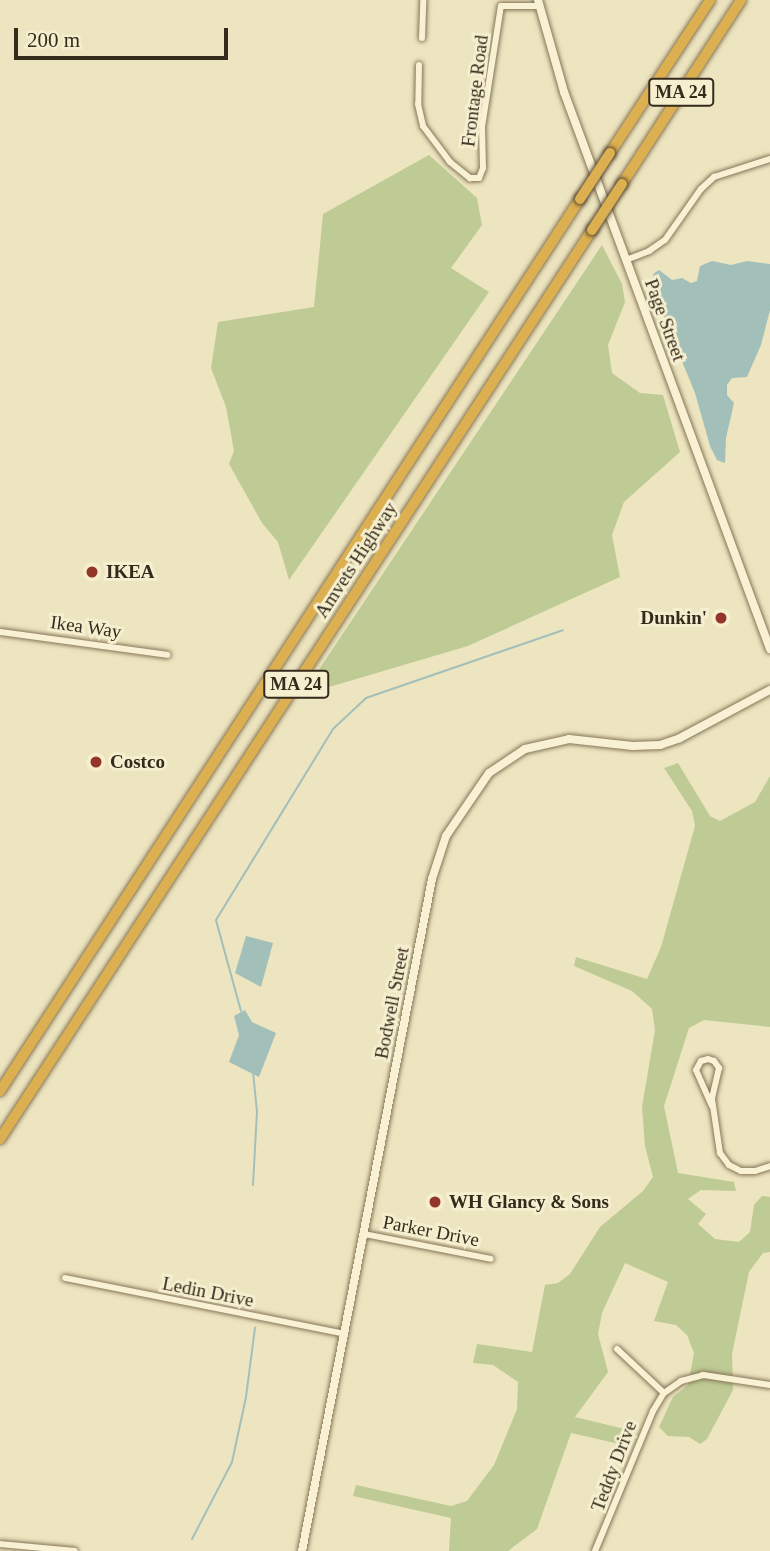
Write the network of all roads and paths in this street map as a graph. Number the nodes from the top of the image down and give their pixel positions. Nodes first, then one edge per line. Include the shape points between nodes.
1 (423, 0) edge
2 (710, 0) edge
3 (741, 0) edge
4 (538, 3) edge
5 (422, 38) dead end
6 (419, 65) dead end
7 (770, 159) edge
8 (626, 260) junction
9 (0, 632) edge
10 (770, 649) edge
11 (167, 655) dead end
12 (770, 690) edge
13 (701, 1083) junction
14 (717, 1083) junction
15 (0, 1091) edge
16 (712, 1105) junction
17 (0, 1139) edge
18 (770, 1166) edge
19 (364, 1234) junction
20 (491, 1259) dead end
21 (65, 1278) dead end
22 (344, 1334) junction
23 (617, 1349) dead end
24 (770, 1385) edge
25 (664, 1393) junction
26 (0, 1544) edge
27 (75, 1551) edge
28 (302, 1551) edge
29 (595, 1551) edge

1 - 5 street
2 - 15 highway, Amvets Highway / MA 24, bridge
3 - 17 highway, Amvets Highway / MA 24, bridge
4 - 6 street, Frontage Road via 501,6 482,127 482,175 475,179 430,138 420,116
4 - 8 street, Page Street via 561,84
7 - 8 street via 714,177 665,240
8 - 10 street, Page Street
9 - 11 street, Ikea Way
12 - 19 street, Bodwell Street via 660,745 569,739 537,744 502,762 479,785 450,828 437,859
13 - 14 street via 709,1088
13 - 14 street via 697,1067 708,1059 718,1066
13 - 16 street
14 - 16 street
16 - 18 street via 718,1148 725,1161 746,1172
19 - 20 street, Parker Drive
19 - 22 street, Bodwell Street
21 - 22 street, Ledin Drive
22 - 28 street, Bodwell Street
23 - 25 street
24 - 25 street via 703,1375 681,1381
25 - 29 street, Teddy Drive
26 - 27 street

